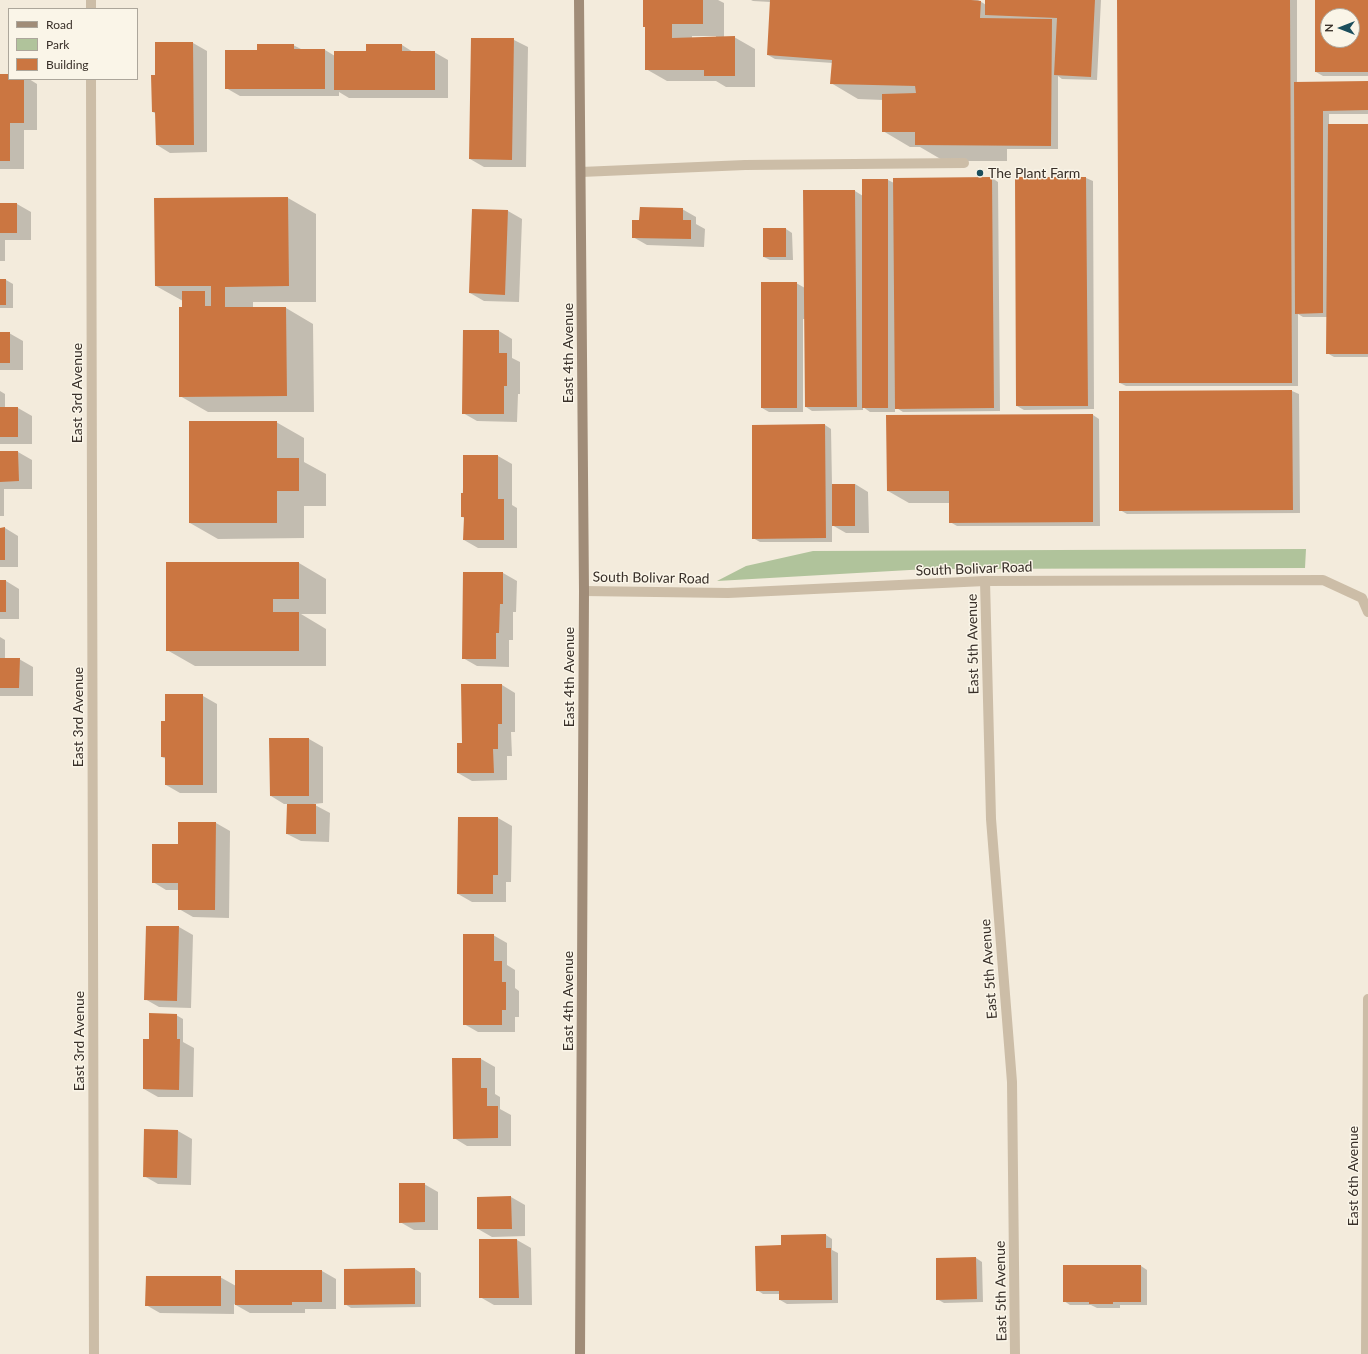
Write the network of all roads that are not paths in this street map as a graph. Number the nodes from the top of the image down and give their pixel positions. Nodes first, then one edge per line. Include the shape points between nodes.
1 (579, 0) edge
2 (91, 80) edge
3 (964, 163) dead end
4 (580, 172) junction
5 (985, 581) junction
6 (584, 591) junction
7 (1368, 612) edge
8 (1368, 999) edge
9 (94, 1354) edge
10 (580, 1354) edge
11 (1015, 1354) edge
12 (1366, 1354) edge

1 - 4 street, East 4th Avenue
2 - 9 street, East 3rd Avenue
3 - 4 street via 745,165
4 - 6 street, East 4th Avenue
5 - 6 street, South Bolivar Road via 728,593
5 - 7 street, South Bolivar Road via 1323,580 1362,598
5 - 11 street, East 5th Avenue via 992,819 1012,1082
6 - 10 street, East 4th Avenue
8 - 12 street, East 6th Avenue

